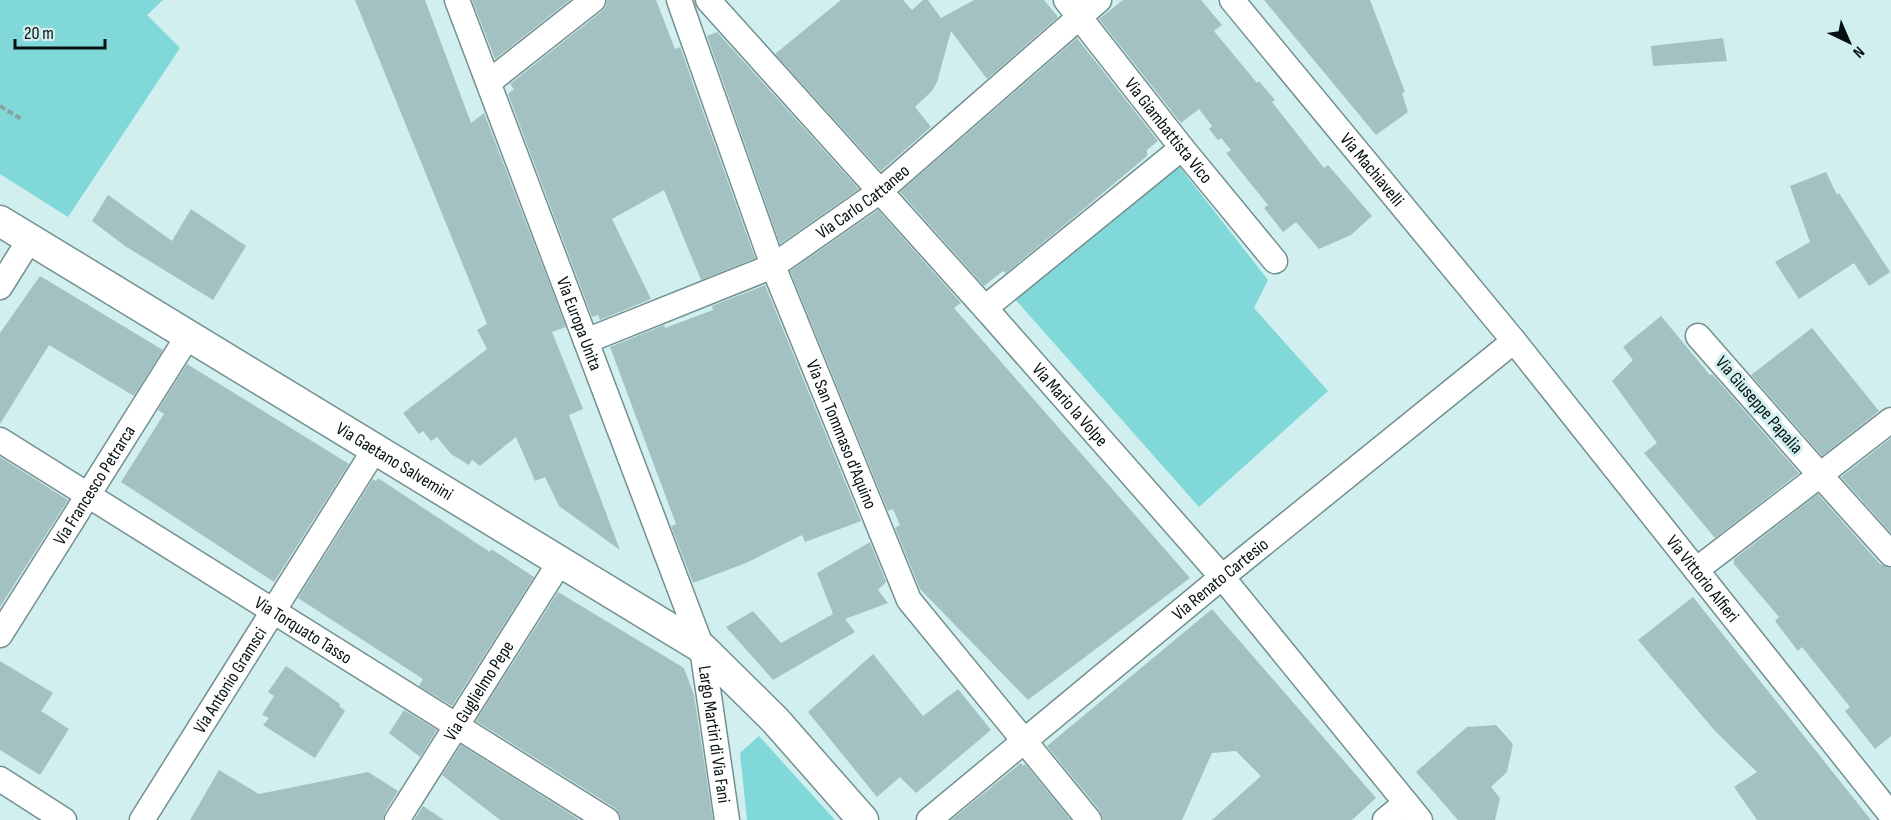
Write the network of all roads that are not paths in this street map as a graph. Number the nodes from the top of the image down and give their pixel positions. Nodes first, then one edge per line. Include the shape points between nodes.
1 (457, 0) edge
2 (592, 0) edge
3 (679, 0) edge
4 (708, 0) edge
5 (1099, 0) edge
6 (1238, 2) edge
7 (1073, 8) edge
8 (489, 82) junction
9 (1182, 148) junction
10 (879, 192) junction
11 (0, 221) edge
12 (30, 239) junction
13 (1275, 261) dead end
14 (773, 266) junction
15 (0, 287) edge
16 (985, 308) junction
17 (188, 336) junction
18 (1698, 336) dead end
19 (586, 340) junction
20 (1514, 341) junction
21 (1891, 420) edge
22 (0, 440) edge
23 (375, 449) junction
24 (1820, 475) junction
25 (88, 495) junction
26 (1891, 554) edge
27 (560, 561) junction
28 (1696, 570) junction
29 (1222, 577) junction
30 (273, 611) junction
31 (0, 635) edge
32 (702, 648) junction
33 (456, 725) junction
34 (1025, 741) junction
35 (0, 779) edge
36 (1413, 811) edge
37 (1891, 814) edge
38 (64, 820) edge
39 (142, 820) edge
40 (397, 820) edge
41 (607, 820) edge
42 (727, 820) edge
43 (863, 820) edge
44 (929, 820) edge
45 (1089, 820) edge
46 (1385, 820) edge

1 - 8 street, Via Europa Unita
2 - 8 street
3 - 14 street, Via San Tommaso d'Aquino
4 - 10 street, Via Mario la Volpe
5 - 7 street, Via Carlo Cattaneo
6 - 20 street, Via Machiavelli
7 - 9 street, Via Giambattista Vico
7 - 10 street, Via Carlo Cattaneo
8 - 19 street, Via Europa Unita
9 - 13 street, Via Giambattista Vico
9 - 16 street
10 - 14 street, Via Carlo Cattaneo
10 - 16 street, Via Mario la Volpe
11 - 12 street, Via Gaetano Salvemini
12 - 15 street
12 - 17 street, Via Gaetano Salvemini
14 - 19 street, Via Carlo Cattaneo
14 - 34 street, Via San Tommaso d'Aquino via 909,600
16 - 29 street, Via Mario la Volpe
17 - 23 street, Via Gaetano Salvemini
17 - 25 street, Via Francesco Petrarca
18 - 24 street, Via Giuseppe Papalia
19 - 32 street, Via Europa Unita
20 - 28 street, Via Vittorio Alfieri
20 - 29 street, Via Renato Cartesio
21 - 24 street
22 - 25 street, Via Torquato Tasso
23 - 27 street, Via Gaetano Salvemini
23 - 30 street, Via Antonio Gramsci
24 - 26 street, Via Giuseppe Papalia
24 - 28 street
25 - 30 street, Via Torquato Tasso
25 - 31 street, Via Francesco Petrarca
27 - 32 street, Via Gaetano Salvemini
27 - 33 street, Via Guglielmo Pepe
28 - 37 street, Via Vittorio Alfieri
29 - 34 street, Via Renato Cartesio
29 - 36 street, Via Mario la Volpe
30 - 33 street, Via Torquato Tasso
30 - 39 street, Via Antonio Gramsci
32 - 42 street, Largo Martiri di Via Fani
32 - 43 street, Via Gaetano Salvemini via 775,720
33 - 40 street, Via Guglielmo Pepe
33 - 41 street, Via Torquato Tasso
34 - 44 street, Via Renato Cartesio
34 - 45 street, Via San Tommaso d'Aquino
35 - 38 street
36 - 46 street

